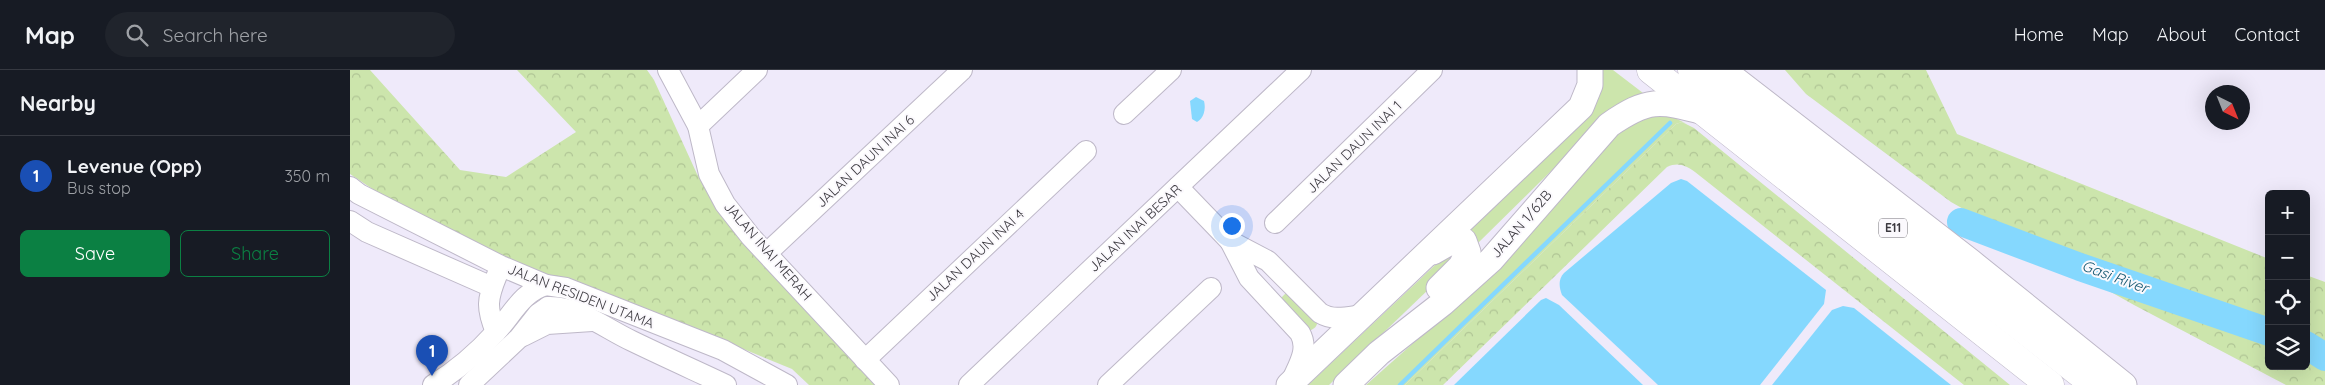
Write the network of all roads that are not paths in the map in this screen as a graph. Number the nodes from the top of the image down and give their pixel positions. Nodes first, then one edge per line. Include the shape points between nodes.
1 (668, 70) edge
2 (756, 70) edge
3 (962, 70) edge
4 (1171, 70) edge
5 (1301, 70) edge
6 (1432, 70) edge
7 (1590, 70) edge
8 (1651, 70) edge
9 (1692, 70) edge
10 (1730, 73) edge
11 (1124, 114) dead end
12 (1708, 114) junction
13 (698, 126) junction
14 (1086, 151) dead end
15 (350, 187) edge
16 (1178, 187) junction
17 (350, 221) edge
18 (1275, 223) dead end
19 (1230, 241) junction
20 (767, 252) junction
21 (1424, 257) junction
22 (501, 266) junction
23 (1282, 274) junction
24 (546, 285) junction
25 (492, 286) junction
26 (1211, 288) dead end
27 (1262, 292) junction
28 (548, 307) junction
29 (1362, 315) junction
30 (594, 321) junction
31 (496, 332) junction
32 (519, 338) junction
33 (1379, 353) junction
34 (864, 360) junction
35 (1290, 384) edge
36 (433, 385) edge
37 (469, 385) edge
38 (726, 385) edge
39 (787, 385) edge
40 (889, 385) edge
41 (969, 385) edge
42 (1108, 385) edge
43 (1346, 385) edge
44 (2050, 385) edge
45 (2095, 385) edge
46 (2124, 385) edge

1 - 13 street, JALAN INAI MERAH
2 - 13 street
3 - 20 street, JALAN DAUN INAI 6
4 - 11 street
5 - 16 street, JALAN INAI BESAR
6 - 18 street, JALAN DAUN INAI 1
7 - 21 main road via 1590,85 1581,107
8 - 12 highway, E11
9 - 45 highway, E11
10 - 46 main road
12 - 33 main road, JALAN 1/62B via 1673,104 1655,103 1633,108 1609,125 1491,260
12 - 44 highway, E11
13 - 20 street, JALAN INAI MERAH via 715,187 739,222
14 - 34 street, JALAN DAUN INAI 4
15 - 22 street, JALAN RESIDEN UTAMA
16 - 19 street
16 - 41 street, JALAN INAI BESAR
17 - 25 street, JALAN RESIDEN UTAMA via 367,232
19 - 23 street via 1262,256
19 - 27 street via 1249,278
20 - 34 street, JALAN INAI MERAH
21 - 29 main road
21 - 33 main road via 1457,240 1464,241 1468,252 1461,266
22 - 24 street, JALAN RESIDEN UTAMA
22 - 25 street
23 - 27 street
23 - 29 street via 1327,317
24 - 28 street
24 - 31 street via 529,294
24 - 39 street, JALAN RESIDEN UTAMA via 566,288 723,350
25 - 31 street via 488,303
26 - 42 street
27 - 35 street via 1305,341 1305,349
28 - 30 street, JALAN RESIDEN UTAMA via 561,307
28 - 32 street via 538,314
29 - 35 main road
30 - 32 street via 547,324
30 - 38 street, JALAN RESIDEN UTAMA
31 - 36 street via 469,359
32 - 37 street
33 - 43 main road, JALAN 1/62B
34 - 40 street, JALAN INAI MERAH

